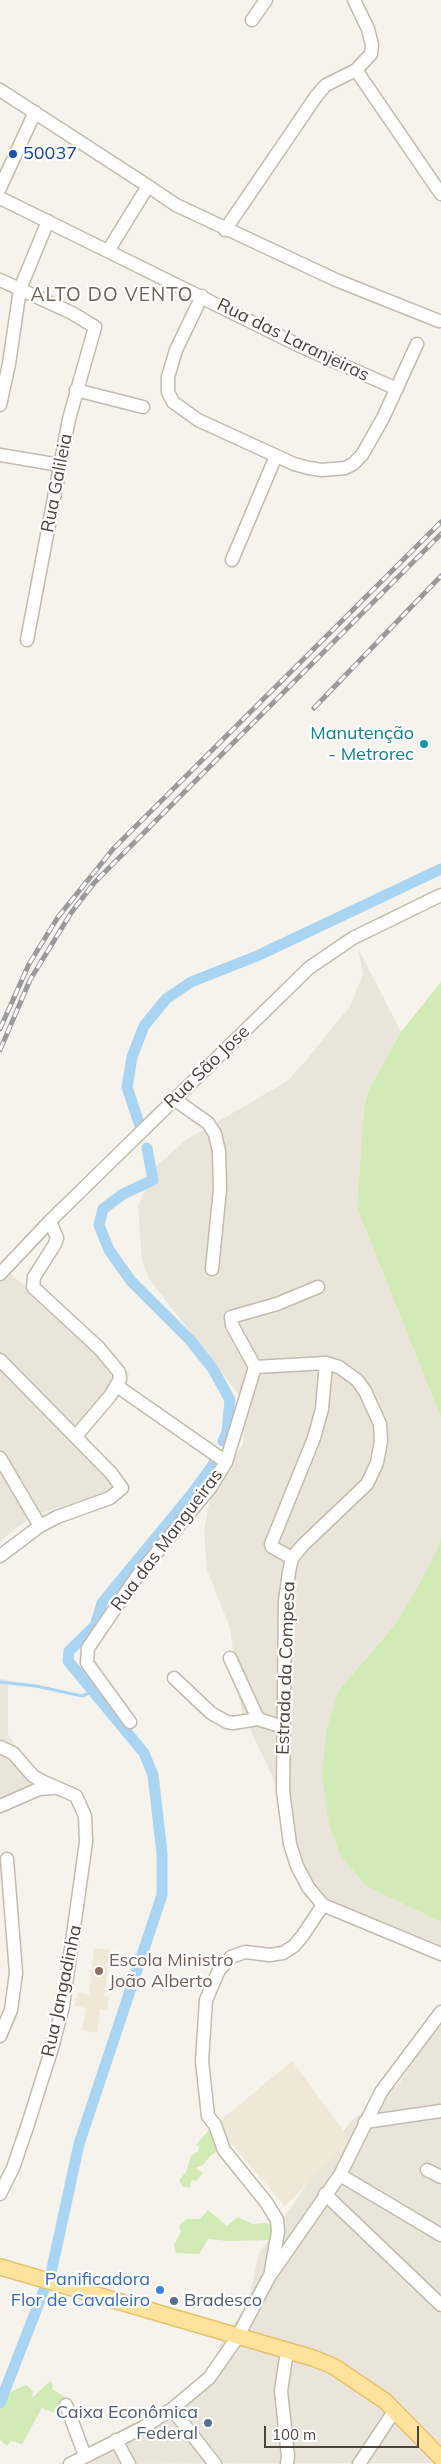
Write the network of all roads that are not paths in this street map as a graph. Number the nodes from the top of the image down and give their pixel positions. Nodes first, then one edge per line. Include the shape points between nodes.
1 (266, 0) edge
2 (354, 0) edge
3 (252, 20) dead end
4 (356, 70) junction
5 (0, 90) edge
6 (35, 112) junction
7 (148, 186) junction
8 (0, 188) edge
9 (441, 194) edge
10 (0, 198) edge
11 (48, 221) junction
12 (225, 230) junction
13 (108, 251) junction
14 (0, 280) edge
15 (20, 289) junction
16 (202, 296) junction
17 (439, 321) dead end
18 (417, 344) dead end
19 (397, 389) junction
20 (76, 390) junction
21 (0, 404) edge
22 (142, 406) dead end
23 (0, 455) edge
24 (276, 456) junction
25 (60, 465) junction
26 (232, 560) dead end
27 (27, 640) dead end
28 (441, 895) edge
29 (174, 1099) junction
30 (50, 1221) junction
31 (212, 1269) dead end
32 (0, 1274) edge
33 (318, 1287) dead end
34 (0, 1360) edge
35 (326, 1363) junction
36 (255, 1367) junction
37 (118, 1386) junction
38 (76, 1436) junction
39 (0, 1458) edge
40 (226, 1462) junction
41 (40, 1526) junction
42 (0, 1556) edge
43 (292, 1558) junction
44 (230, 1658) dead end
45 (174, 1678) dead end
46 (258, 1718) junction
47 (130, 1722) dead end
48 (283, 1727) junction
49 (4, 1749) edge
50 (60, 1789) junction
51 (0, 1806) edge
52 (7, 1859) dead end
53 (323, 1905) junction
54 (441, 1954) edge
55 (441, 2012) edge
56 (0, 2036) edge
57 (441, 2111) edge
58 (365, 2122) junction
59 (427, 2170) dead end
60 (340, 2175) junction
61 (441, 2177) edge
62 (0, 2194) edge
63 (325, 2194) junction
64 (441, 2235) edge
65 (0, 2267) edge
66 (269, 2277) junction
67 (441, 2305) edge
68 (237, 2338) junction
69 (287, 2351) junction
70 (66, 2405) dead end
71 (172, 2409) junction
72 (395, 2410) junction
73 (116, 2440) junction
74 (85, 2456) junction
75 (441, 2458) edge
76 (70, 2464) edge
77 (129, 2464) edge
78 (215, 2464) edge
79 (286, 2464) edge
80 (359, 2464) edge

1 - 3 street
2 - 4 street via 372,45 371,54
4 - 9 street
4 - 12 street via 326,85 317,95
5 - 6 street
6 - 7 street
6 - 8 street
7 - 12 street via 176,206
7 - 13 street
10 - 11 street, Rua das Laranjeiras
11 - 13 street, Rua das Laranjeiras
11 - 15 street
12 - 17 street via 336,280
13 - 16 street, Rua das Laranjeiras
14 - 15 street
15 - 20 street, Rua Galileia via 94,327
15 - 21 street
16 - 19 street, Rua das Laranjeiras via 300,346
16 - 24 street via 176,350 168,377 168,392 173,402 198,420
18 - 19 street
19 - 24 street via 362,455 353,464 336,470 309,468
20 - 22 street
20 - 25 street, Rua Galileia
23 - 25 street
24 - 26 street
25 - 27 street, Rua Galileia
28 - 29 street, Rua São Jose via 353,938 309,968
29 - 30 street, Rua São Jose
29 - 31 street via 208,1123 219,1151 220,1189
30 - 32 street, Rua São Jose
30 - 37 street via 57,1238 34,1278 33,1287 114,1364 119,1372
33 - 36 street via 277,1304 231,1317 232,1325
34 - 38 street
35 - 36 street, Estrada da Compesa
35 - 43 street via 322,1409 314,1438 271,1544
35 - 43 street, Estrada da Compesa via 348,1372 357,1380 375,1409 381,1441 377,1463 367,1484
36 - 40 street, Rua das Mangueiras
37 - 38 street
37 - 40 street
38 - 41 street via 122,1488 110,1498
39 - 41 street
40 - 47 street, Rua das Mangueiras via 210,1488 138,1575 88,1648 87,1663
41 - 42 street
43 - 48 street, Estrada da Compesa via 285,1601
44 - 46 street
45 - 46 street via 211,1713 226,1722 234,1724
46 - 48 street
48 - 53 street, Estrada da Compesa via 283,1791 290,1844 308,1887
49 - 50 street, Rua Jangadinha via 34,1776
50 - 51 street via 39,1790
50 - 62 street, Rua Jangadinha via 76,1796 85,1816 86,1842 68,1973 52,2048 13,2168
52 - 56 street via 16,1973 11,2010
53 - 54 street, Estrada da Compesa
53 - 66 street via 304,1935 283,1953 244,1952 231,1957 219,1970 206,2000 202,2061 208,2116 215,2125 224,2150 277,2220 278,2232
55 - 58 street via 391,2076
57 - 58 street
58 - 60 street
59 - 61 street
60 - 63 street
60 - 64 street
63 - 66 street
63 - 67 street
65 - 68 main road
66 - 68 street
68 - 69 main road
68 - 71 street via 209,2378
69 - 72 main road via 333,2366
69 - 79 street via 281,2390 288,2456
70 - 74 street
71 - 73 street
71 - 78 street
72 - 75 main road
72 - 80 street
73 - 74 street
73 - 77 street
74 - 76 street

